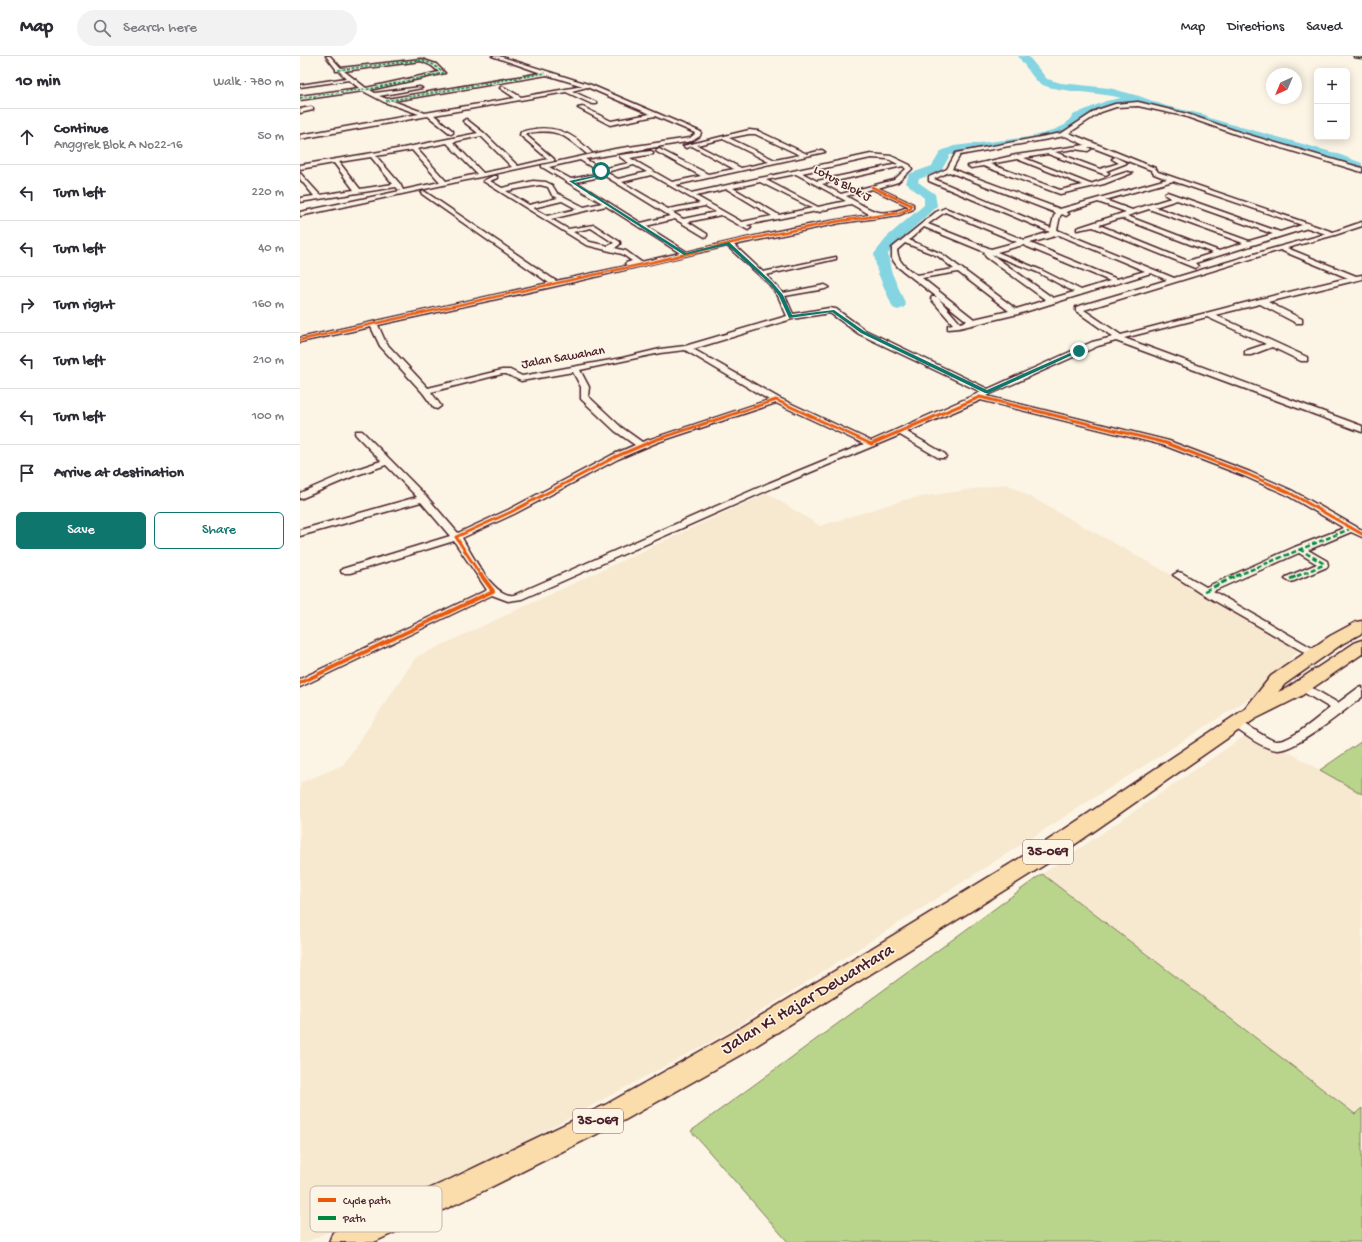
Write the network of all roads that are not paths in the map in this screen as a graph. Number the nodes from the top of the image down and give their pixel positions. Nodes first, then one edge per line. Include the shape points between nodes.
1 (328, 56) edge
2 (494, 56) edge
3 (1356, 56) edge
4 (1362, 57) edge
5 (371, 62) dead end
6 (337, 68) junction
7 (546, 73) junction
8 (492, 77) dead end
9 (349, 79) junction
10 (501, 81) junction
11 (300, 86) edge
12 (589, 86) junction
13 (427, 87) dead end
14 (502, 88) dead end
15 (364, 90) junction
16 (566, 90) junction
17 (373, 95) junction
18 (300, 98) edge
19 (519, 98) junction
20 (386, 101) junction
21 (499, 101) junction
22 (594, 103) dead end
23 (510, 108) dead end
24 (581, 108) dead end
25 (311, 109) dead end
26 (300, 111) edge
27 (426, 114) junction
28 (657, 114) junction
29 (466, 121) dead end
30 (451, 132) dead end
31 (482, 134) junction
32 (1066, 134) junction
33 (300, 137) edge
34 (725, 138) junction
35 (448, 140) junction
36 (693, 145) junction
37 (1091, 145) junction
38 (1082, 147) junction
39 (413, 148) junction
40 (615, 151) junction
41 (659, 151) junction
42 (822, 152) dead end
43 (1048, 152) junction
44 (372, 155) junction
45 (805, 155) junction
46 (625, 157) junction
47 (1016, 157) junction
48 (580, 158) junction
49 (552, 160) junction
50 (335, 161) junction
51 (774, 162) junction
52 (635, 163) junction
53 (904, 164) junction
54 (983, 164) junction
55 (544, 166) junction
56 (970, 166) dead end
57 (300, 167) edge
58 (517, 168) junction
59 (739, 169) junction
60 (948, 170) junction
61 (1100, 170) junction
62 (1362, 170) edge
63 (796, 172) junction
64 (652, 173) junction
65 (1129, 173) dead end
66 (606, 174) junction
67 (300, 175) edge
68 (482, 176) junction
69 (706, 176) junction
70 (1118, 177) junction
71 (1175, 179) junction
72 (617, 180) junction
73 (762, 180) junction
74 (573, 182) junction
75 (1105, 182) junction
76 (816, 183) junction
77 (445, 184) junction
78 (671, 184) junction
79 (398, 185) junction
80 (1090, 186) junction
81 (728, 187) junction
82 (872, 187) junction
83 (501, 190) junction
84 (358, 191) junction
85 (1133, 192) junction
86 (404, 193) junction
87 (424, 193) dead end
88 (554, 194) junction
89 (1167, 194) dead end
90 (691, 195) junction
91 (840, 196) junction
92 (1227, 197) junction
93 (318, 198) junction
94 (1176, 198) junction
95 (563, 199) junction
96 (300, 200) edge
97 (1104, 200) junction
98 (520, 202) junction
99 (852, 202) junction
100 (607, 204) junction
101 (705, 204) junction
102 (1198, 206) junction
103 (528, 207) junction
104 (1150, 207) junction
105 (817, 209) junction
106 (584, 210) junction
107 (668, 211) junction
108 (1135, 211) junction
109 (1064, 213) junction
110 (300, 214) edge
111 (723, 214) junction
112 (778, 216) junction
113 (878, 216) junction
114 (1122, 216) junction
115 (676, 217) junction
116 (546, 218) junction
117 (684, 221) junction
118 (840, 221) junction
119 (1362, 223) edge
120 (741, 224) junction
121 (924, 224) junction
122 (640, 225) junction
123 (1094, 225) junction
124 (1310, 225) junction
125 (748, 228) dead end
126 (1079, 229) dead end
127 (1324, 230) junction
128 (567, 231) junction
129 (1055, 233) junction
130 (1280, 234) junction
131 (1333, 234) junction
132 (705, 236) dead end
133 (904, 240) junction
134 (1025, 242) junction
135 (728, 243) junction
136 (1249, 243) junction
137 (610, 248) junction
138 (1281, 248) junction
139 (991, 252) junction
140 (685, 253) junction
141 (1219, 253) junction
142 (834, 258) dead end
143 (1189, 263) junction
144 (1306, 263) dead end
145 (637, 264) junction
146 (598, 270) dead end
147 (958, 270) junction
148 (1207, 270) junction
149 (1152, 271) junction
150 (761, 274) junction
151 (916, 277) junction
152 (1357, 279) edge
153 (1173, 280) junction
154 (1118, 282) junction
155 (556, 284) junction
156 (825, 287) dead end
157 (928, 288) junction
158 (1081, 293) junction
159 (782, 297) junction
160 (1052, 301) junction
161 (1260, 301) junction
162 (1014, 312) junction
163 (1208, 315) junction
164 (791, 317) junction
165 (1299, 321) dead end
166 (973, 322) junction
167 (374, 325) junction
168 (1117, 338) junction
169 (300, 340) edge
170 (1272, 345) junction
171 (683, 349) junction
172 (1248, 353) dead end
173 (1304, 359) dead end
174 (575, 369) junction
175 (426, 391) junction
176 (984, 395) junction
177 (776, 400) junction
178 (437, 406) dead end
179 (1362, 429) edge
180 (900, 431) junction
181 (359, 434) dead end
182 (871, 444) junction
183 (642, 446) junction
184 (942, 456) dead end
185 (387, 462) junction
186 (300, 496) edge
187 (423, 498) junction
188 (1352, 528) junction
189 (300, 533) edge
190 (1362, 534) edge
191 (456, 537) junction
192 (1298, 549) junction
193 (346, 571) dead end
194 (1178, 575) dead end
195 (1290, 579) dead end
196 (1212, 588) junction
197 (493, 591) junction
198 (1362, 626) edge
199 (1354, 651) edge
200 (1318, 652) junction
201 (300, 683) edge
202 (1306, 689) junction
203 (1362, 691) edge
204 (1333, 705) junction
205 (1245, 724) junction
206 (442, 1197) edge
207 (365, 1232) edge
208 (343, 1242) edge

1 - 6 street
2 - 7 street
3 - 4 street
5 - 6 street
6 - 9 street
6 - 15 street via 422,60 434,65 442,73
7 - 10 street
7 - 12 street
8 - 10 street
9 - 11 street
9 - 15 street
10 - 20 street
12 - 16 street
12 - 28 street
13 - 17 street
14 - 19 street
15 - 17 street
15 - 18 street
16 - 19 street
16 - 22 street
17 - 20 street
19 - 21 street
20 - 27 street
21 - 23 street
21 - 27 street
24 - 28 street via 608,123
25 - 26 street
27 - 30 street
27 - 33 street
28 - 40 street via 688,126 698,132 698,135 692,139
29 - 31 street
31 - 35 street
31 - 58 street
32 - 37 street
32 - 60 street via 958,154
32 - 62 street via 1099,111 1115,106 1138,104 1185,115
34 - 36 street
34 - 45 street via 756,132
34 - 51 street
35 - 39 street
35 - 68 street
36 - 41 street
36 - 59 street
37 - 38 street
37 - 71 street
38 - 43 street
38 - 61 street via 1124,163
39 - 44 street
39 - 77 street
40 - 46 street
40 - 48 street
41 - 46 street
41 - 69 street
42 - 45 street
43 - 47 street
43 - 61 street
44 - 50 street
44 - 79 street
45 - 51 street
46 - 52 street
47 - 54 street
47 - 80 street
48 - 55 street
48 - 66 street
49 - 49 street via 523,135 523,133 553,128 572,138 589,153
49 - 58 street
50 - 57 street
50 - 84 street
51 - 59 street
52 - 64 street
52 - 66 street
53 - 63 street via 889,157 871,156
53 - 76 street
53 - 82 street via 909,169 896,181
54 - 56 street
54 - 80 street via 1060,192
55 - 74 street
55 - 83 street via 486,181
58 - 68 street
59 - 69 street
60 - 109 street
60 - 129 street via 931,180
61 - 70 street
63 - 73 street
63 - 76 street, Lotus Blok J
64 - 72 street
64 - 78 street
65 - 70 street
66 - 72 street
66 - 74 street
67 - 93 street
68 - 77 street
69 - 78 street
70 - 75 street
71 - 85 street
71 - 92 street
72 - 107 street
73 - 81 street
73 - 105 street
74 - 100 street
75 - 80 street
75 - 85 street
76 - 91 street, Lotus Blok J
77 - 86 street
78 - 90 street
79 - 84 street
79 - 86 street
81 - 90 street
81 - 112 street
82 - 91 street
82 - 113 street via 911,205 911,208 899,213
83 - 88 street via 542,183 551,186
83 - 98 street
84 - 93 street
85 - 97 street
86 - 110 street
87 - 155 street
88 - 95 street
88 - 98 street
89 - 94 street
90 - 101 street
91 - 99 street, Lotus Blok J
92 - 102 street
92 - 124 street
93 - 96 street
94 - 102 street
94 - 104 street
95 - 103 street
95 - 106 street
97 - 108 street
97 - 109 street
98 - 103 street
99 - 105 street
99 - 113 street, Lotus Blok J
100 - 106 street
100 - 122 street
101 - 107 street
101 - 111 street
102 - 130 street
103 - 116 street
104 - 108 street
104 - 136 street
105 - 112 street
105 - 118 street
106 - 116 street
107 - 115 street
108 - 114 street
109 - 129 street
111 - 117 street
111 - 120 street
112 - 120 street
113 - 118 street
114 - 123 street
114 - 141 street
115 - 117 street
115 - 122 street
116 - 128 street
117 - 132 street
118 - 135 street
119 - 127 street
119 - 131 street
120 - 125 street
121 - 133 street
121 - 134 street via 945,210
121 - 139 street
122 - 140 street
123 - 126 street
123 - 143 street
124 - 127 street
124 - 130 street
127 - 131 street
128 - 137 street via 588,244
128 - 137 street via 595,227 618,243
129 - 134 street
129 - 149 street
130 - 136 street
131 - 138 street
133 - 147 street via 940,255
133 - 151 street via 894,248 894,257 899,266
134 - 139 street
134 - 154 street
135 - 140 street
135 - 150 street
136 - 141 street
137 - 145 street via 624,252
138 - 148 street
138 - 152 street
139 - 158 street via 1039,271
139 - 160 street via 988,256
140 - 145 street
141 - 143 street
142 - 150 street
143 - 148 street
144 - 152 street
145 - 146 street
145 - 155 street
147 - 151 street
147 - 162 street
148 - 153 street
149 - 153 street
149 - 154 street
150 - 159 street
151 - 157 street
152 - 161 street
153 - 168 street via 1079,309
154 - 158 street
155 - 167 street
156 - 159 street
157 - 166 street
157 - 166 street via 928,292 955,326
158 - 160 street
159 - 164 street
160 - 162 street
161 - 163 street
161 - 165 street
162 - 166 street
163 - 168 street
163 - 170 street
164 - 171 street, Jalan Sawahan
164 - 176 street, Jalan Sawahan via 833,311 862,332
167 - 169 street
167 - 175 street via 383,344
168 - 176 street via 1095,344
168 - 179 street
170 - 172 street
170 - 173 street
171 - 174 street, Jalan Sawahan via 660,351
171 - 177 street
174 - 175 street, Jalan Sawahan via 521,379 502,372
174 - 183 street via 585,387 584,397 618,429
175 - 178 street
176 - 180 street
176 - 188 street, Jalan Sawahan via 1056,416 1125,432 1195,454 1288,492
177 - 182 street
177 - 183 street
180 - 182 street
180 - 184 street
181 - 185 street
182 - 197 street via 518,597 509,599
183 - 191 street
185 - 186 street
185 - 187 street
187 - 189 street
187 - 191 street
188 - 190 street, Jalan Sawahan
188 - 192 street
191 - 193 street
191 - 197 street
192 - 195 street via 1323,565
192 - 196 street
194 - 196 street
196 - 200 street
197 - 201 street
198 - 200 main road, Jalan Ki Hajar Dewantara / 35-069
199 - 202 main road, Jalan Ki Hajar Dewantara / 35-069
200 - 205 main road, Jalan Ki Hajar Dewantara / 35-069 via 1278,680
202 - 204 street
202 - 205 main road, Jalan Ki Hajar Dewantara / 35-069
203 - 204 street
204 - 205 street via 1292,742 1279,746 1269,744
205 - 206 main road, Jalan Ki Hajar Dewantara / 35-069 via 1046,853 740,1042 616,1112
207 - 208 main road, Jalan Ki Hajar Dewantara / 35-069

